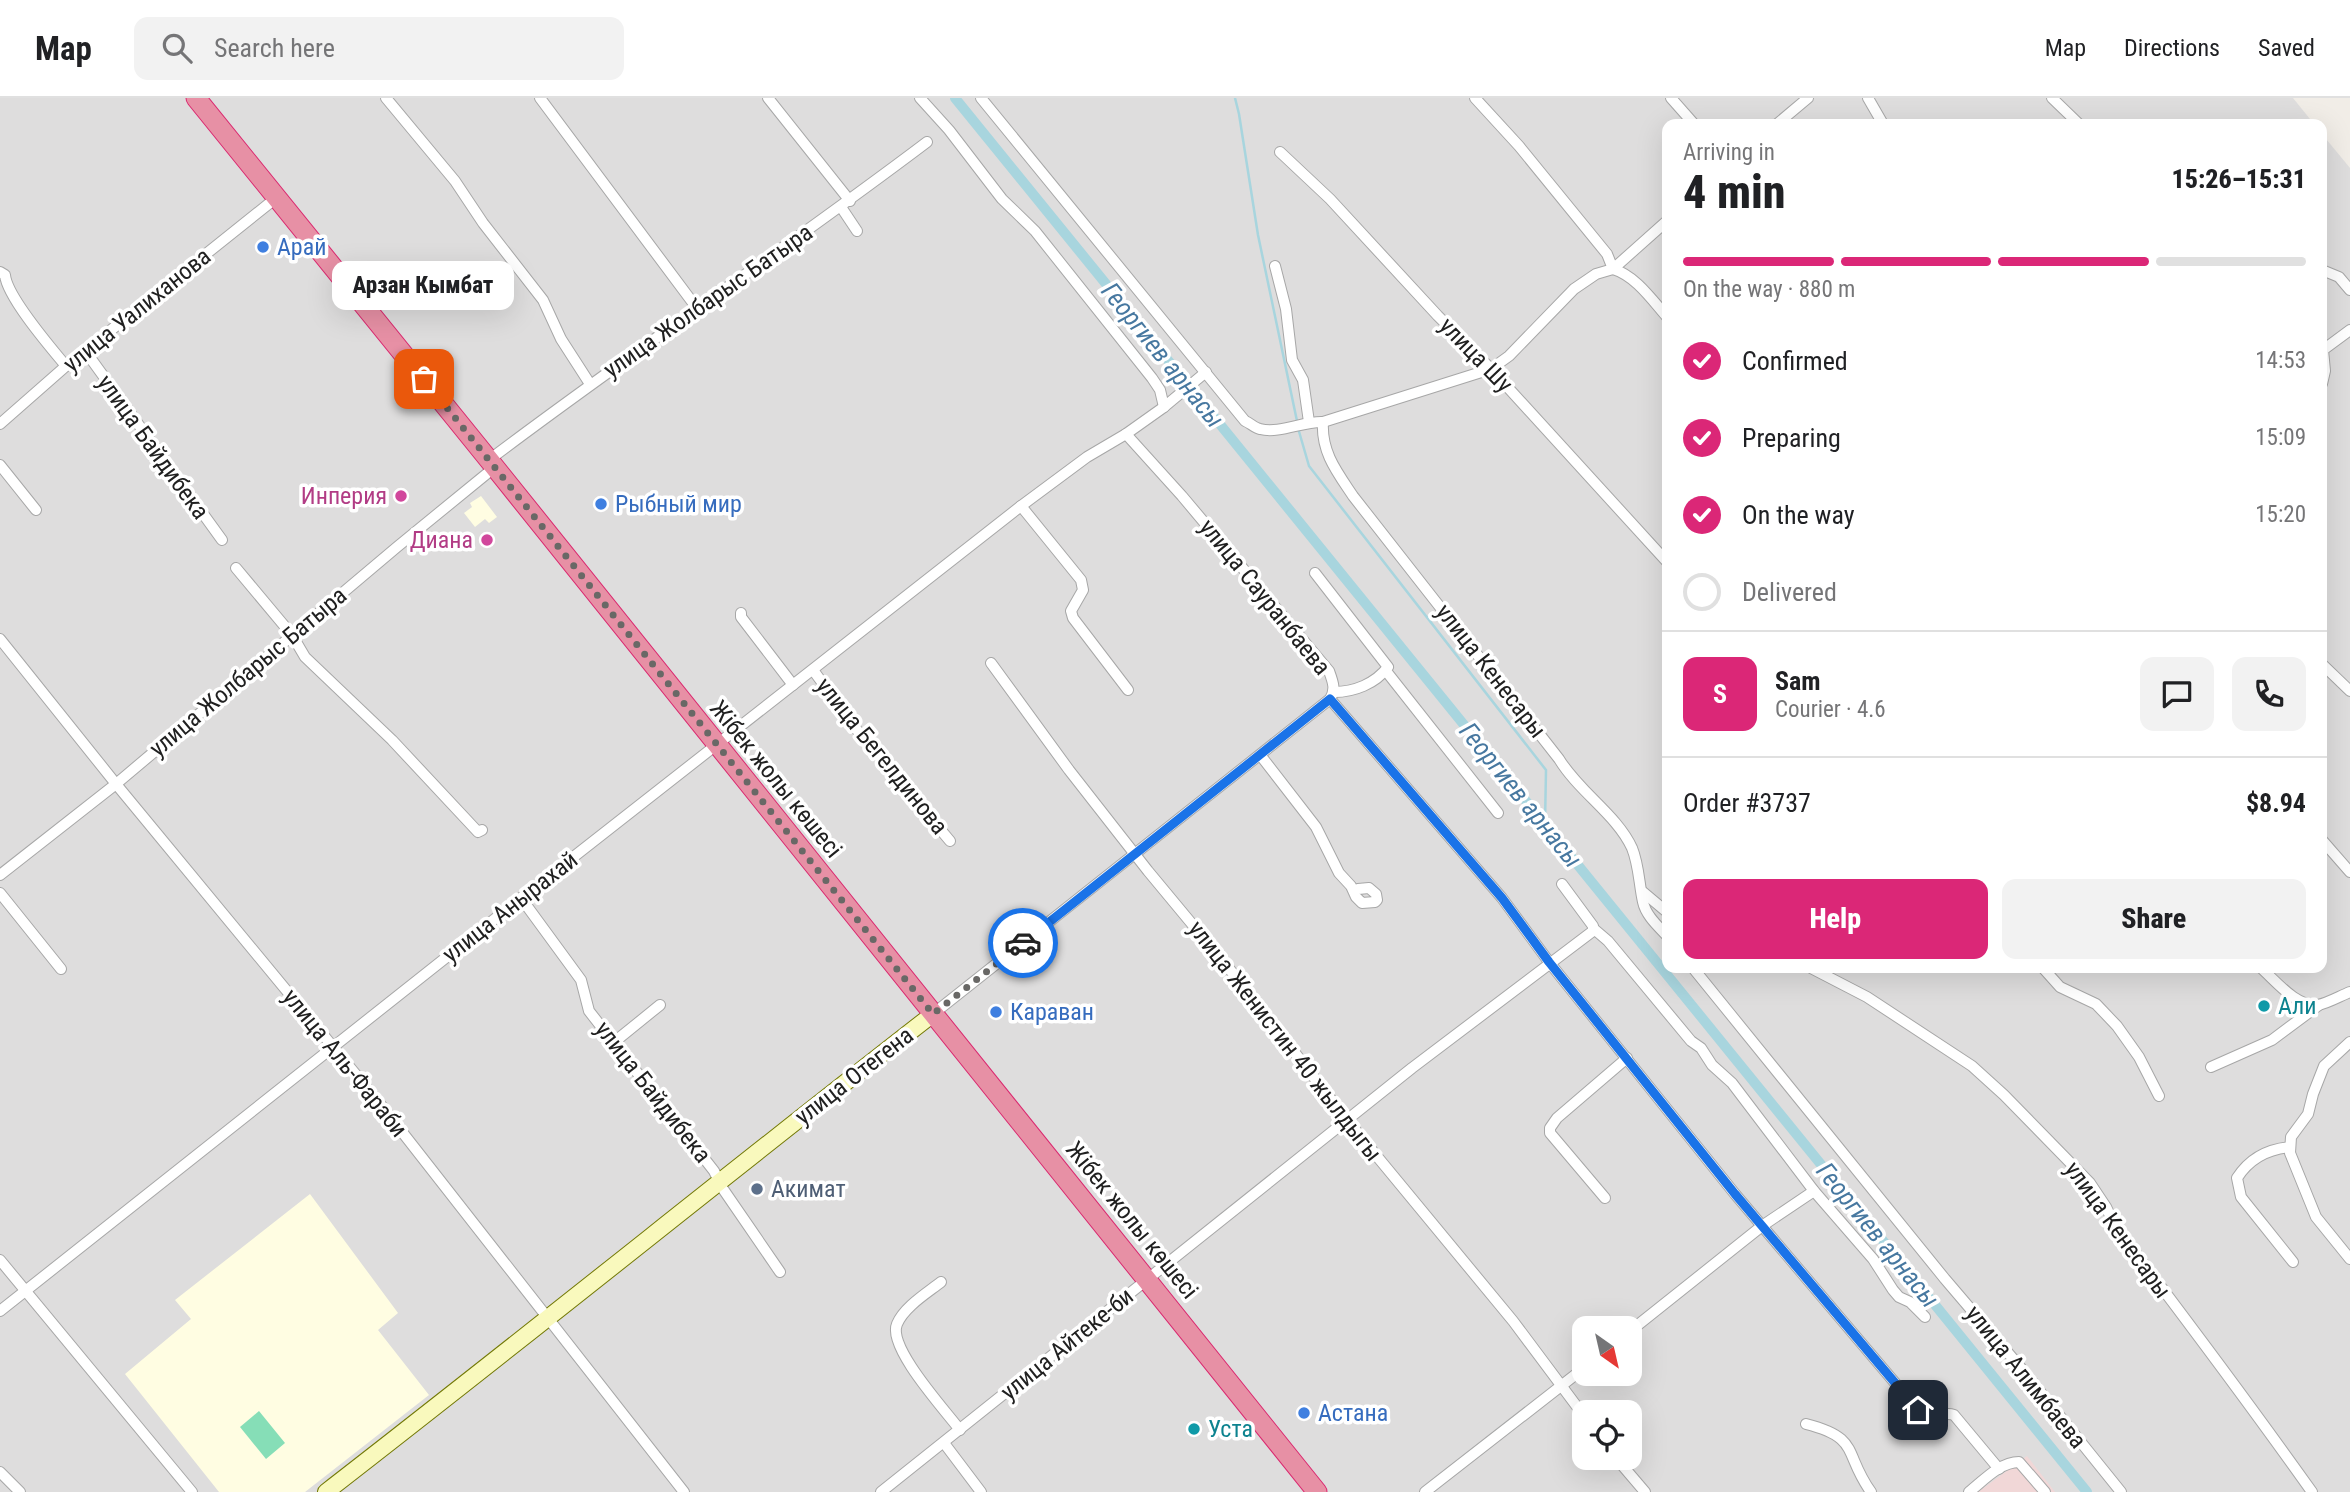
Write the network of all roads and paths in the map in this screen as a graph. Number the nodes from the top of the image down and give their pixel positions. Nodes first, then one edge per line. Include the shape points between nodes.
1 (196, 98) edge
2 (386, 98) edge
3 (540, 98) edge
4 (768, 98) edge
5 (920, 98) edge
6 (981, 98) edge
7 (1475, 98) edge
8 (1671, 98) edge
9 (1808, 98) edge
10 (1868, 98) edge
11 (2052, 98) edge
12 (1690, 119) edge
13 (1783, 119) edge
14 (1880, 119) edge
15 (2074, 119) edge
16 (927, 142) dead end
17 (1280, 152) dead end
18 (276, 198) junction
19 (845, 204) junction
20 (1662, 225) edge
21 (857, 231) dead end
22 (1275, 267) dead end
23 (1613, 270) junction
24 (0, 272) edge
25 (2327, 272) edge
26 (2339, 278) junction
27 (2327, 282) edge
28 (2350, 290) edge
29 (696, 307) junction
30 (1662, 311) edge
31 (2350, 330) edge
32 (2327, 345) edge
33 (86, 352) junction
34 (66, 366) junction
35 (1491, 369) junction
36 (1206, 372) junction
37 (590, 384) junction
38 (1167, 404) junction
39 (1309, 422) junction
40 (1323, 422) junction
41 (0, 424) edge
42 (1126, 434) junction
43 (492, 463) junction
44 (0, 465) edge
45 (1021, 506) junction
46 (36, 509) dead end
47 (222, 541) dead end
48 (1662, 556) edge
49 (236, 568) dead end
50 (1315, 573) dead end
51 (741, 613) dead end
52 (292, 635) junction
53 (0, 639) edge
54 (990, 663) dead end
55 (2327, 669) edge
56 (813, 670) junction
57 (1386, 671) junction
58 (793, 685) junction
59 (1128, 690) dead end
60 (2350, 691) edge
61 (1332, 696) junction
62 (717, 746) junction
63 (1261, 756) junction
64 (116, 784) junction
65 (1499, 813) dead end
66 (482, 830) dead end
67 (950, 841) dead end
68 (2327, 847) edge
69 (1136, 855) junction
70 (2350, 872) edge
71 (0, 875) edge
72 (1562, 884) dead end
73 (1355, 892) dead end
74 (1643, 892) junction
75 (0, 893) edge
76 (521, 898) junction
77 (1662, 908) edge
78 (1594, 929) junction
79 (1662, 930) edge
80 (1549, 962) junction
81 (61, 969) dead end
82 (1697, 973) edge
83 (1821, 973) edge
84 (2047, 973) edge
85 (2267, 973) edge
86 (2350, 992) edge
87 (660, 1005) dead end
88 (2319, 1005) junction
89 (933, 1014) junction
90 (2350, 1042) edge
91 (613, 1043) junction
92 (334, 1047) junction
93 (1627, 1058) junction
94 (2211, 1067) dead end
95 (2159, 1096) dead end
96 (1347, 1120) junction
97 (2290, 1147) junction
98 (720, 1180) junction
99 (1814, 1191) junction
100 (1605, 1198) dead end
101 (1762, 1226) junction
102 (2350, 1259) edge
103 (0, 1260) edge
104 (2293, 1262) dead end
105 (780, 1272) dead end
106 (1148, 1279) junction
107 (940, 1282) dead end
108 (26, 1291) junction
109 (0, 1311) edge
110 (1925, 1317) dead end
111 (548, 1319) junction
112 (1642, 1322) edge
113 (1572, 1378) edge
114 (1562, 1386) junction
115 (1572, 1400) edge
116 (1806, 1424) dead end
117 (960, 1430) junction
118 (944, 1443) junction
119 (1999, 1469) junction
120 (1626, 1470) edge
121 (0, 1472) edge
122 (20, 1492) edge
123 (192, 1492) edge
124 (326, 1492) edge
125 (684, 1492) edge
126 (881, 1492) edge
127 (981, 1492) edge
128 (1317, 1492) edge
129 (1425, 1492) edge
130 (1645, 1492) edge
131 (1871, 1492) edge
132 (1969, 1492) edge
133 (2045, 1492) edge
134 (2121, 1492) edge
135 (2312, 1492) edge

1 - 18 highway, Жібек жолы көшесі
2 - 37 street via 455,181 543,300
3 - 29 street
4 - 19 street
5 - 38 street via 1016,214 1035,230 1152,378
6 - 36 street
7 - 23 street via 1607,254
8 - 12 street
9 - 13 street
10 - 14 street
11 - 15 street
16 - 19 street, улица Жолбарыс Батыра
17 - 35 street, улица Шу
18 - 33 street, улица Уалиханова
18 - 43 highway, Жібек жолы көшесі
19 - 21 street
19 - 29 street, улица Жолбарыс Батыра
20 - 23 street
22 - 39 street
23 - 30 street via 1633,280
23 - 35 street via 1584,281
24 - 34 street, улица Байдибека
25 - 26 street
26 - 27 street
26 - 28 street
29 - 37 street, улица Жолбарыс Батыра
31 - 32 street
33 - 34 street, улица Уалиханова
33 - 47 street, улица Байдибека
34 - 41 street, улица Уалиханова
35 - 40 street
35 - 48 street, улица Шу
36 - 38 street, улица Анырахай
36 - 39 street via 1245,421 1260,429
37 - 43 street, улица Жолбарыс Батыра
38 - 42 street, улица Анырахай
39 - 40 street
40 - 74 street, улица Кенесары via 1326,452 1353,496 1570,777 1620,830 1632,849
42 - 45 street, улица Анырахай
42 - 61 street, улица Сауранбаева via 1329,671
43 - 52 street, улица Жолбарыс Батыра
43 - 62 highway, Жібек жолы көшесі
44 - 46 street
45 - 56 street, улица Анырахай
45 - 59 street via 1081,580 1083,590 1071,611 1073,618
49 - 52 street
50 - 57 street via 1384,661
51 - 58 street, улица Бегелдинова
52 - 64 street, улица Жолбарыс Батыра
52 - 66 street via 305,657 392,740 478,832
53 - 64 street, улица Аль-Фараби
54 - 69 street, улица Женистин 40 жылдыгы
55 - 60 street
56 - 58 street, улица Анырахай
56 - 67 street, улица Бегелдинова
57 - 61 street via 1355,691
57 - 65 street
58 - 62 street, улица Анырахай
61 - 63 street, улица Отегена
61 - 80 street, улица Сауранбаева
62 - 76 street, улица Анырахай
62 - 89 highway, Жібек жолы көшесі
63 - 69 street, улица Отегена
63 - 73 street via 1316,827 1339,873
64 - 71 street, улица Жолбарыс Батыра
64 - 92 street, улица Аль-Фараби
68 - 70 street
69 - 89 street, улица Отегена
69 - 96 street, улица Женистин 40 жылдыгы
72 - 78 street
74 - 77 street
74 - 79 street via 1648,914
75 - 81 street
76 - 91 street, улица Байдибека via 581,980 590,1011
76 - 92 street, улица Анырахай
78 - 80 street, улица Айтеке-би
78 - 99 street via 1732,1083
80 - 93 street, улица Сауранбаева
80 - 96 street, улица Айтеке-би
82 - 134 street, улица Алимбаева
83 - 135 street, улица Кенесары via 1867,997 1972,1066 2090,1183 2115,1226
84 - 95 street via 2060,987 2096,1004 2117,1026
85 - 88 street via 2295,998
86 - 88 street
87 - 91 street
88 - 94 street via 2272,1040
89 - 98 main road, улица Отегена
89 - 106 highway, Жібек жолы көшесі
90 - 97 street via 2324,1066 2308,1114 2291,1137
91 - 98 street, улица Байдибека
92 - 108 street, улица Анырахай
92 - 111 street, улица Аль-Фараби
93 - 100 street via 1550,1128
93 - 101 street, улица Сауранбаева
96 - 106 street, улица Айтеке-би
96 - 114 street, улица Женистин 40 жылдыгы
97 - 102 street via 2316,1217
97 - 104 street via 2263,1154 2245,1165 2237,1178 2241,1197
98 - 105 street, улица Байдибека
98 - 111 main road, улица Отегена
99 - 101 street
99 - 110 street via 1899,1297
101 - 112 street
101 - 119 street, улица Сауранбаева via 1918,1410 1932,1418 1954,1415
103 - 108 street
106 - 117 street, улица Айтеке-би
106 - 128 highway, Жібек жолы көшесі
107 - 117 street via 907,1310 895,1332 908,1360
108 - 109 street, улица Анырахай
108 - 123 street
111 - 124 main road, улица Отегена
111 - 125 street, улица Аль-Фараби
113 - 114 street
114 - 115 street, улица Женистин 40 жылдыгы
114 - 129 street
116 - 131 street via 1838,1435 1849,1447 1859,1476
117 - 118 street, улица Айтеке-би
118 - 126 street, улица Айтеке-би
118 - 127 street
119 - 132 street
119 - 133 street via 2019,1462
120 - 130 street
121 - 122 street

